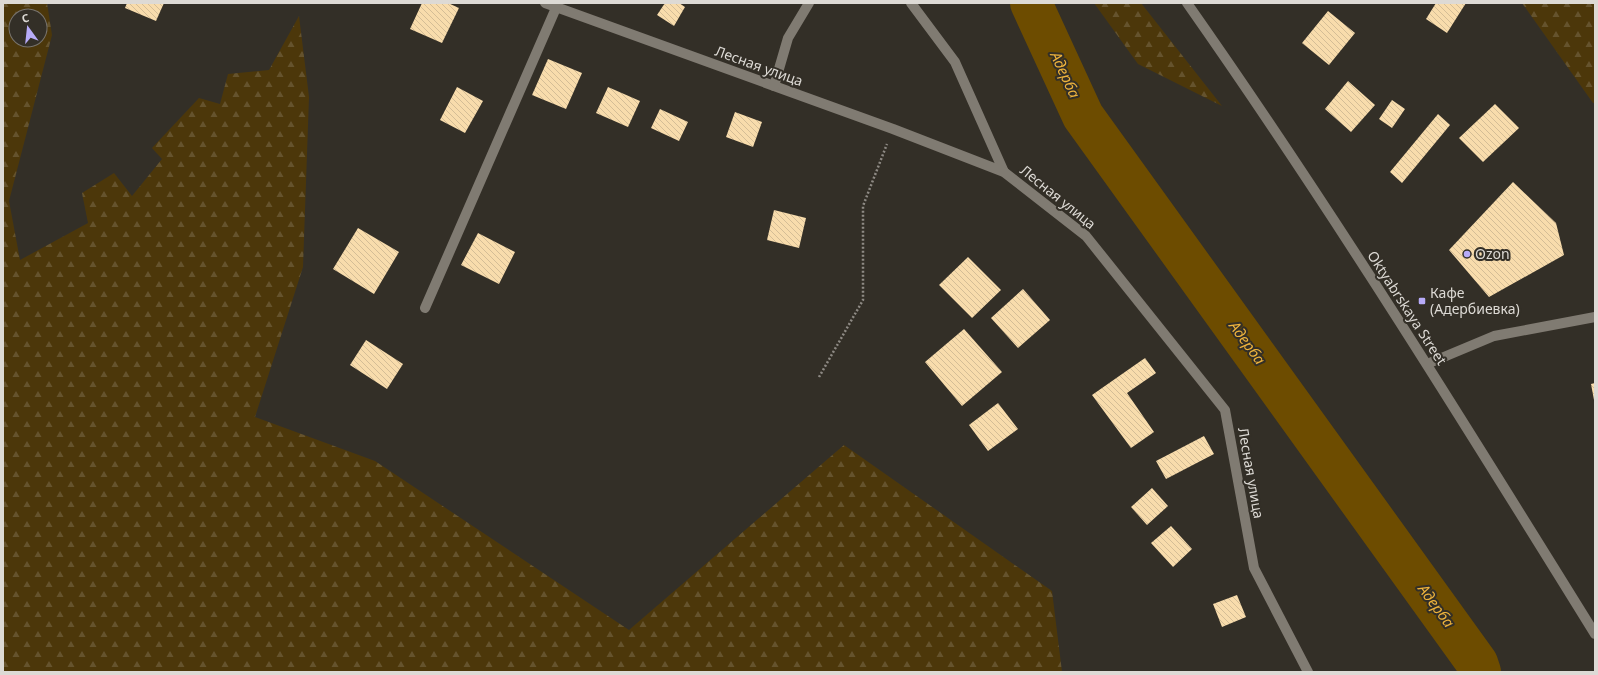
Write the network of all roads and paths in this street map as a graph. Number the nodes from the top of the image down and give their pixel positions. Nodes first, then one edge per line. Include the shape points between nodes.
1 (545, 3) edge
2 (809, 3) edge
3 (911, 3) edge
4 (1187, 3) edge
5 (556, 8) junction
6 (774, 86) junction
7 (894, 129) junction
8 (1004, 172) junction
9 (425, 308) dead end
10 (1595, 317) edge
11 (1427, 364) junction
12 (819, 377) dead end
13 (1595, 634) edge
14 (1308, 672) edge

1 - 5 street, Лесная улица
2 - 6 street via 788,38
3 - 8 street via 954,62
4 - 11 street, Oktyabrskaya Street via 1255,100
5 - 6 street, Лесная улица
5 - 9 street
6 - 7 street, Лесная улица
7 - 8 street, Лесная улица
7 - 12 path via 863,206 863,300
8 - 14 street, Лесная улица via 1086,236 1225,410 1254,568
10 - 11 street via 1494,336
11 - 13 street, Oktyabrskaya Street

